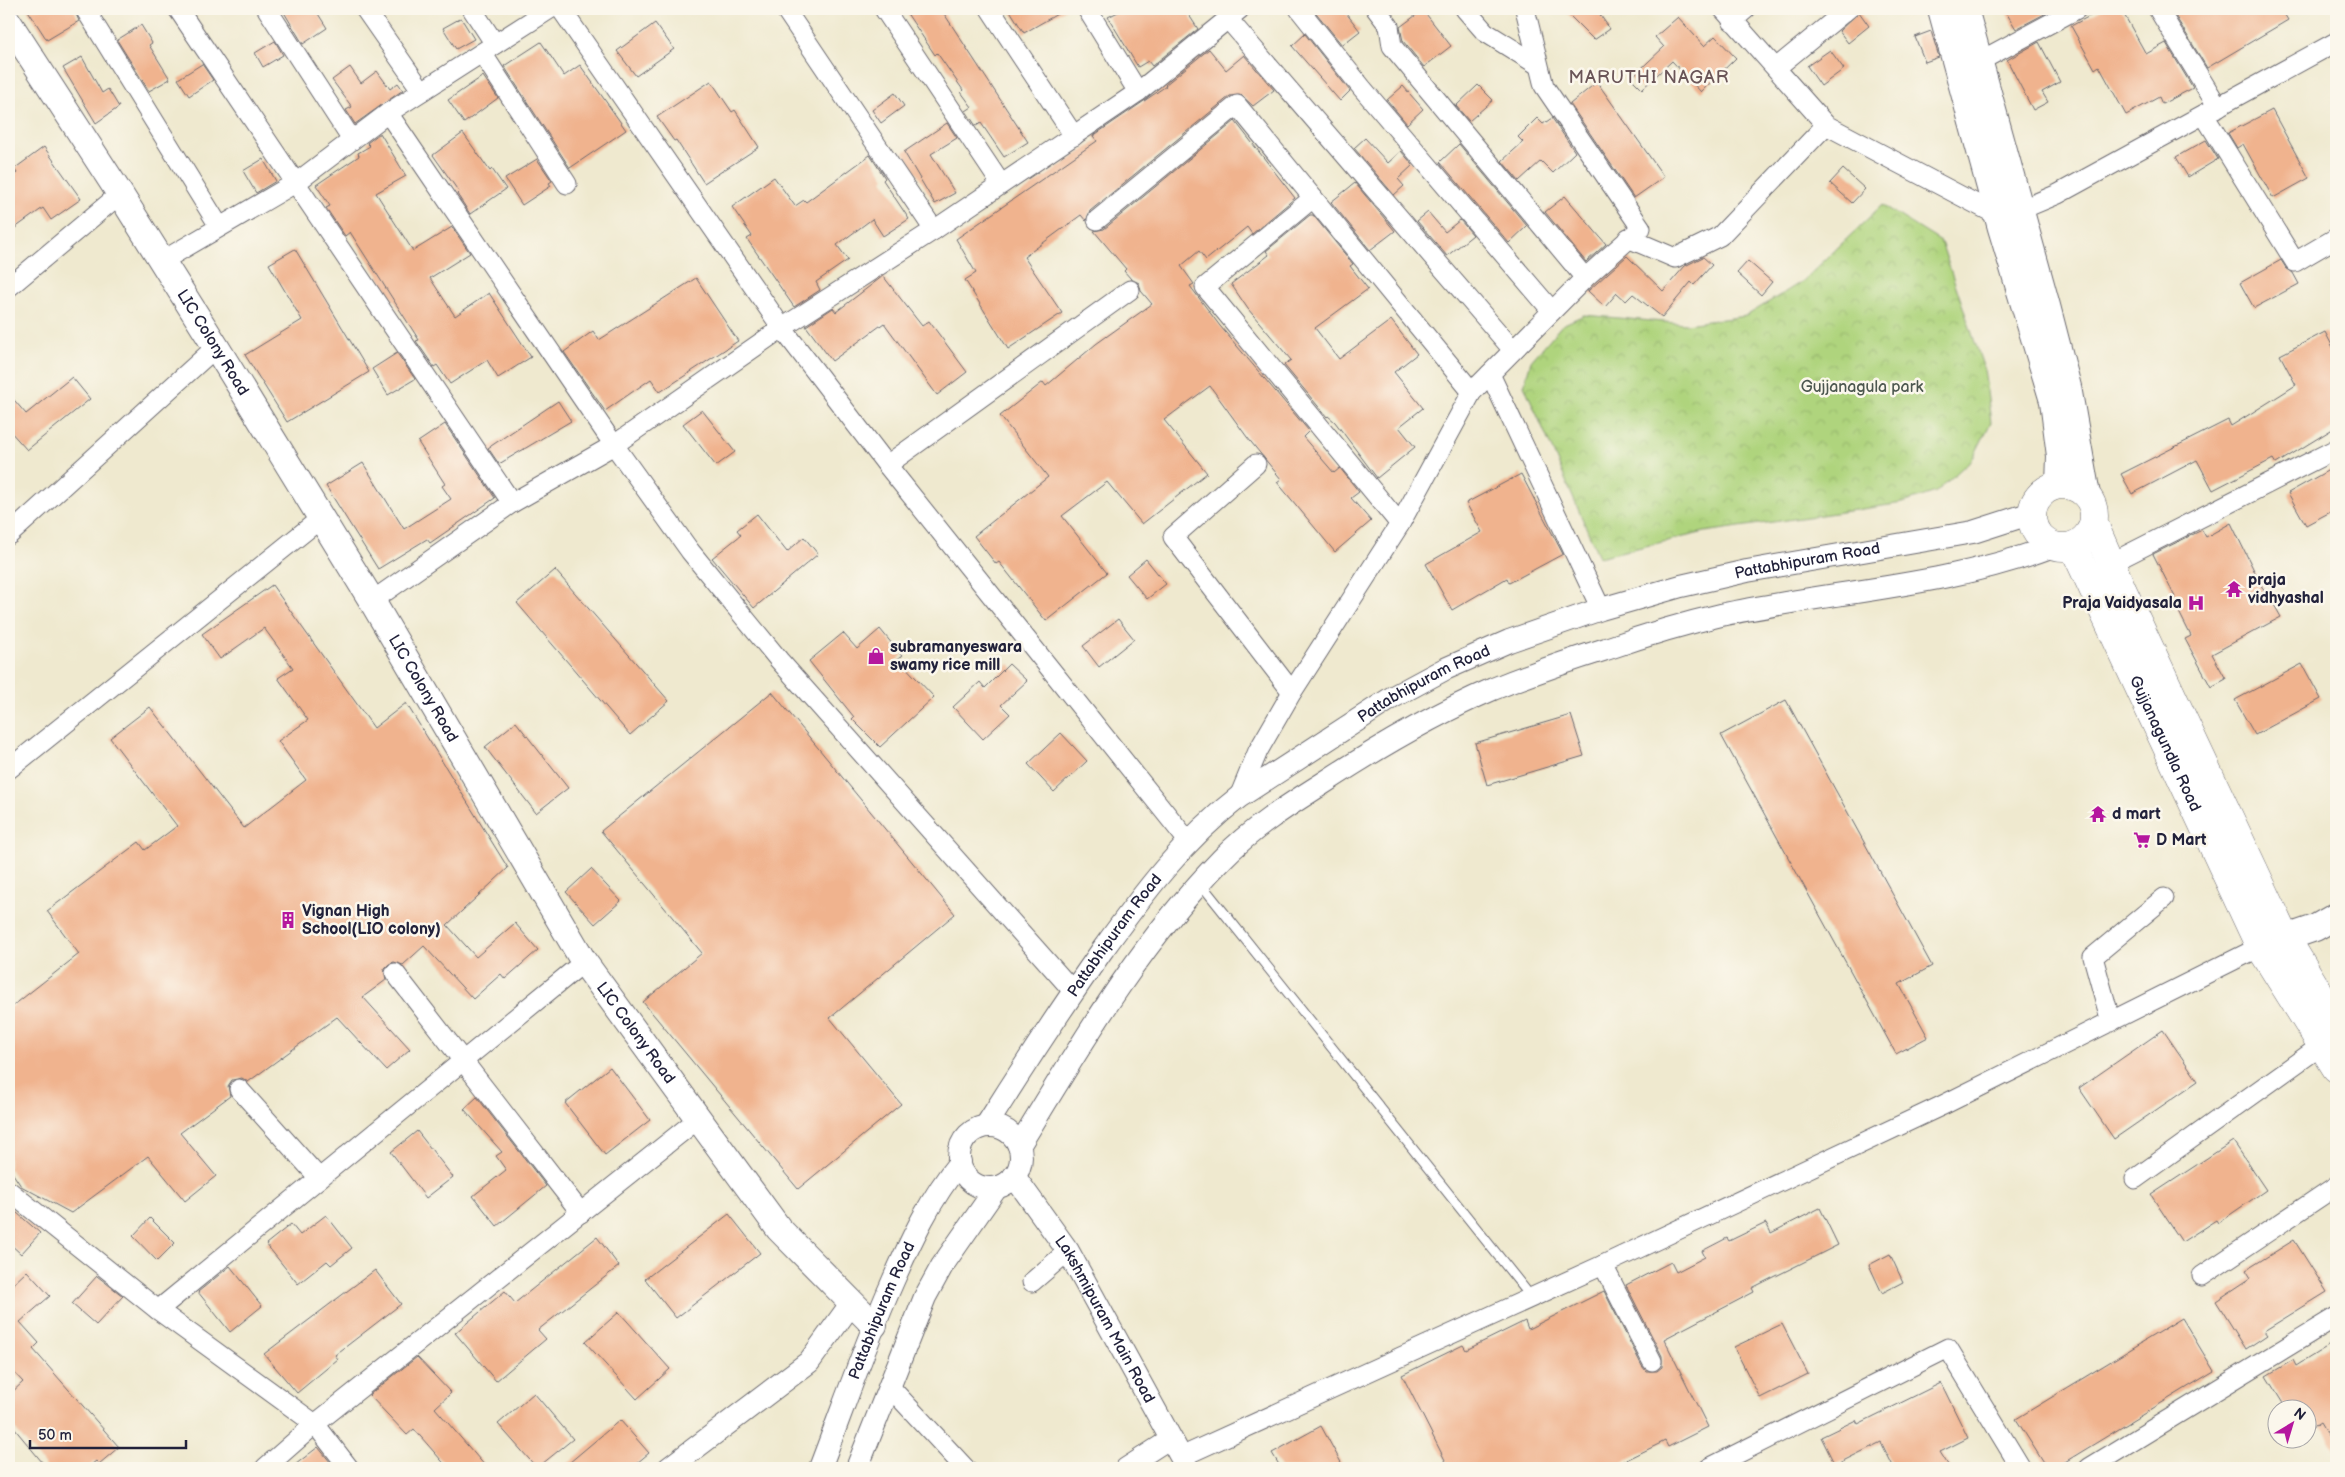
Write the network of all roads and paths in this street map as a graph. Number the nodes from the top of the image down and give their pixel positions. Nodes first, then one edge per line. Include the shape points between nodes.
1 (85, 9) edge
2 (178, 9) edge
3 (267, 9) edge
4 (365, 9) edge
5 (472, 9) edge
6 (550, 9) edge
7 (561, 9) edge
8 (785, 9) edge
9 (884, 9) edge
10 (990, 9) edge
11 (1087, 9) edge
12 (1300, 9) edge
13 (1376, 9) edge
14 (1465, 9) edge
15 (1525, 9) edge
16 (1848, 9) edge
17 (1941, 9) edge
18 (1965, 9) edge
19 (2077, 9) edge
20 (2158, 9) edge
21 (1734, 13) edge
22 (1234, 14) edge
23 (13, 40) edge
24 (2336, 42) edge
25 (489, 48) junction
26 (1980, 62) junction
27 (1538, 65) junction
28 (1776, 68) junction
29 (422, 91) junction
30 (1138, 92) junction
31 (2211, 111) junction
32 (388, 113) junction
33 (1826, 125) junction
34 (1074, 136) junction
35 (352, 140) junction
36 (297, 182) junction
37 (567, 184) dead end
38 (1001, 184) junction
39 (120, 194) junction
40 (1313, 198) junction
41 (2009, 212) junction
42 (1096, 220) dead end
43 (220, 226) junction
44 (934, 230) junction
45 (1628, 238) junction
46 (2336, 238) edge
47 (162, 261) junction
48 (1585, 278) junction
49 (9, 287) edge
50 (1130, 290) dead end
51 (1552, 311) junction
52 (782, 328) junction
53 (216, 347) junction
54 (1513, 350) junction
55 (1490, 374) junction
56 (1472, 392) junction
57 (614, 445) junction
58 (2336, 449) edge
59 (1256, 464) dead end
60 (887, 465) junction
61 (2059, 485) junction
62 (2087, 495) junction
63 (512, 503) junction
64 (2032, 513) junction
65 (320, 519) junction
66 (1400, 524) junction
67 (2094, 524) junction
68 (9, 535) edge
69 (2063, 546) junction
70 (2111, 563) junction
71 (372, 601) junction
72 (1601, 610) junction
73 (1292, 692) junction
74 (9, 769) edge
75 (1239, 797) junction
76 (1188, 842) junction
77 (1200, 882) junction
78 (2164, 898) dead end
79 (2336, 916) edge
80 (2286, 938) junction
81 (2260, 947) junction
82 (584, 962) junction
83 (395, 973) dead end
84 (1073, 992) junction
85 (2336, 1021) edge
86 (2111, 1022) junction
87 (2329, 1057) edge
88 (464, 1060) junction
89 (239, 1089) dead end
90 (698, 1120) junction
91 (986, 1126) junction
92 (1019, 1146) junction
93 (960, 1162) junction
94 (319, 1178) junction
95 (2135, 1179) dead end
96 (1006, 1181) junction
97 (2336, 1186) edge
98 (9, 1191) edge
99 (582, 1213) junction
100 (1068, 1251) junction
101 (1603, 1265) junction
102 (2202, 1276) dead end
103 (1032, 1282) dead end
104 (1532, 1298) junction
105 (851, 1304) junction
106 (158, 1310) junction
107 (2336, 1317) edge
108 (874, 1325) junction
109 (1652, 1361) dead end
110 (889, 1386) junction
111 (315, 1424) junction
112 (1179, 1455) edge
113 (265, 1468) edge
114 (349, 1468) edge
115 (669, 1468) edge
116 (820, 1468) edge
117 (857, 1468) edge
118 (965, 1468) edge
119 (1125, 1468) edge
120 (1709, 1468) edge
121 (2021, 1468) edge
122 (2089, 1468) edge

1 - 43 street
2 - 36 street
3 - 35 street
4 - 29 street
5 - 25 street
6 - 25 street
7 - 52 street
8 - 44 street
9 - 38 street
10 - 34 street
11 - 30 street
12 - 51 street via 1362,88
13 - 48 street via 1389,26 1392,46
14 - 27 street via 1485,32
15 - 27 street
16 - 28 street
17 - 41 main road
18 - 26 main road
19 - 26 street
20 - 31 street
21 - 28 street
22 - 30 street
22 - 54 street
23 - 39 main road, LIC Colony Road
24 - 31 street
25 - 29 street
25 - 37 street
26 - 41 main road
27 - 45 street via 1544,86 1641,228
28 - 33 street
29 - 32 street
30 - 34 street
31 - 41 street via 2058,194
31 - 46 street via 2295,262
32 - 35 street
32 - 57 street
33 - 41 street
33 - 45 street via 1720,236 1675,258
34 - 38 street
35 - 36 street
36 - 43 street
36 - 63 street
38 - 44 street
39 - 47 main road, LIC Colony Road
39 - 49 street
40 - 42 street via 1236,106
40 - 56 street
40 - 66 street via 1205,287
41 - 61 main road via 2053,401 2060,456
41 - 62 main road via 2068,387
43 - 47 street
44 - 52 street
45 - 48 street
47 - 53 main road, LIC Colony Road
48 - 51 street
50 - 60 street
51 - 54 street
52 - 57 street
52 - 60 street
53 - 65 main road, LIC Colony Road
53 - 68 street
54 - 55 street
55 - 56 street
55 - 72 street
56 - 66 street
57 - 63 street
57 - 84 street via 690,551 779,660
58 - 70 street
59 - 73 street via 1173,537
60 - 76 street
61 - 62 main road via 2069,485
61 - 64 main road via 2040,494
62 - 67 main road via 2095,514
63 - 71 street
64 - 69 main road via 2037,533
64 - 72 street, Pattabhipuram Road via 1973,532 1747,571 1681,586
65 - 71 main road, LIC Colony Road
65 - 74 street
66 - 73 street
67 - 69 main road via 2090,534
67 - 70 main road, Gujjanagundla Road
69 - 77 street, Pattabhipuram Road via 1938,579 1704,619 1539,671 1452,708 1385,744 1252,831
69 - 81 main road, Gujjanagundla Road
70 - 80 main road, Gujjanagundla Road
71 - 82 main road, LIC Colony Road
72 - 75 street, Pattabhipuram Road via 1509,641 1445,669 1393,697
73 - 75 street via 1258,751
75 - 76 street, Pattabhipuram Road
76 - 84 street, Pattabhipuram Road via 1128,914
77 - 92 street, Pattabhipuram Road via 1149,944 1099,1016
77 - 104 lane
78 - 86 street via 2093,957
79 - 80 main road via 2315,928
80 - 81 main road
80 - 85 main road, Gujjanagundla Road
81 - 86 street
81 - 87 main road, Gujjanagundla Road
82 - 88 street
82 - 90 main road, LIC Colony Road
83 - 88 street
84 - 91 street, Pattabhipuram Road
86 - 101 street
87 - 95 street
88 - 94 street
88 - 99 street
89 - 94 street
90 - 99 street
90 - 105 main road, LIC Colony Road via 779,1229
91 - 92 street via 1006,1131
91 - 93 street via 962,1142
92 - 96 street via 1021,1157
93 - 96 street via 963,1171 977,1185 987,1188
93 - 108 street, Pattabhipuram Road via 929,1203
94 - 106 street
96 - 100 street, Lakshmipuram Main Road
96 - 110 street, Pattabhipuram Road via 966,1230 929,1289
97 - 102 street
98 - 106 street
99 - 111 street
100 - 103 street
100 - 112 street, Lakshmipuram Main Road
101 - 104 street
101 - 109 street
104 - 112 street
105 - 108 main road, LIC Colony Road
105 - 115 street via 810,1362
106 - 111 street
107 - 122 street
108 - 116 street, Pattabhipuram Road
110 - 117 street, Pattabhipuram Road
110 - 118 street
111 - 113 street
111 - 114 street
112 - 119 street
120 - 121 street via 1948,1348

